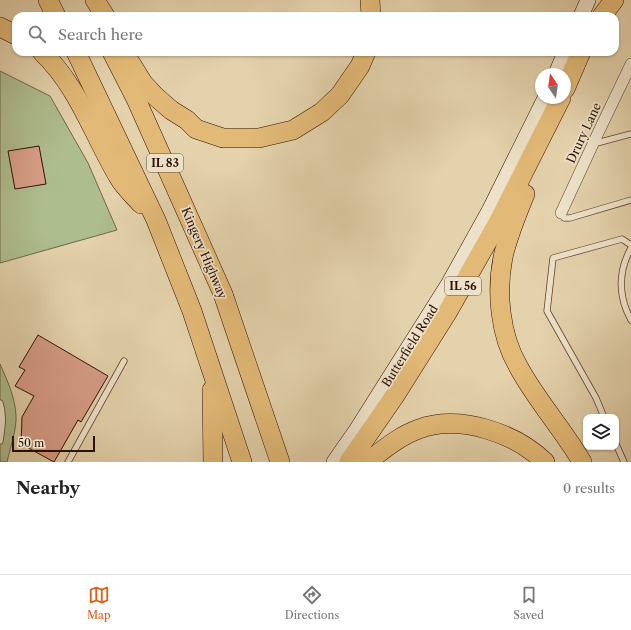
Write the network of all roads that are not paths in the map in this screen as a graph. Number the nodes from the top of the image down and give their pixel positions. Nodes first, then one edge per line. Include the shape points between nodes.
1 (48, 0) edge
2 (85, 0) edge
3 (95, 0) edge
4 (370, 0) edge
5 (588, 0) edge
6 (602, 0) edge
7 (614, 0) edge
8 (54, 12) edge
9 (91, 12) edge
10 (102, 12) edge
11 (371, 12) edge
12 (583, 12) edge
13 (598, 12) edge
14 (605, 12) edge
15 (0, 27) edge
16 (12, 33) edge
17 (46, 56) edge
18 (78, 56) edge
19 (114, 56) edge
20 (127, 56) edge
21 (364, 56) edge
22 (563, 56) edge
23 (579, 56) edge
24 (631, 64) edge
25 (558, 68) edge
26 (571, 71) edge
27 (553, 104) edge
28 (554, 104) edge
29 (555, 104) edge
30 (631, 134) edge
31 (593, 144) junction
32 (631, 200) edge
33 (561, 213) joint
34 (156, 220) junction
35 (631, 245) edge
36 (631, 248) edge
37 (631, 320) edge
38 (124, 361) dead end
39 (212, 371) junction
40 (0, 403) edge
41 (603, 414) edge
42 (0, 441) edge
43 (619, 450) edge
44 (68, 462) edge
45 (213, 462) edge
46 (242, 462) edge
47 (280, 462) edge
48 (334, 462) edge
49 (349, 462) edge
50 (367, 462) edge
51 (545, 462) edge
52 (582, 462) edge
53 (624, 462) edge

1 - 8 highway
2 - 9 highway
3 - 10 highway
4 - 11 highway
5 - 12 main road
6 - 13 main road
7 - 14 highway
15 - 16 highway
17 - 34 highway via 55,64 78,99 120,180
18 - 34 highway, IL 83
19 - 47 highway, Kingery Highway / IL 83 via 136,99 223,294
20 - 21 highway via 143,83 155,96 196,129 223,138 259,138 293,130 322,112 340,95
22 - 25 main road
23 - 26 highway, Butterfield Road / IL 56
24 - 31 street, Drury Lane
27 - 48 main road, Butterfield Road / IL 56 via 449,283
28 - 49 highway, Butterfield Road / IL 56 via 499,222 448,313
29 - 52 highway via 508,239 503,257 500,295 503,328 517,366
30 - 31 lane
31 - 33 street, Drury Lane
32 - 33 lane via 570,218 564,218
34 - 39 highway, IL 83 via 192,311
35 - 41 lane via 622,239 553,258 547,311
36 - 37 lane via 623,267 621,285 623,301
38 - 44 lane
39 - 45 highway
39 - 46 highway, IL 83
40 - 42 lane
43 - 53 lane
50 - 51 highway via 405,435 420,428 453,424 493,431 525,445

